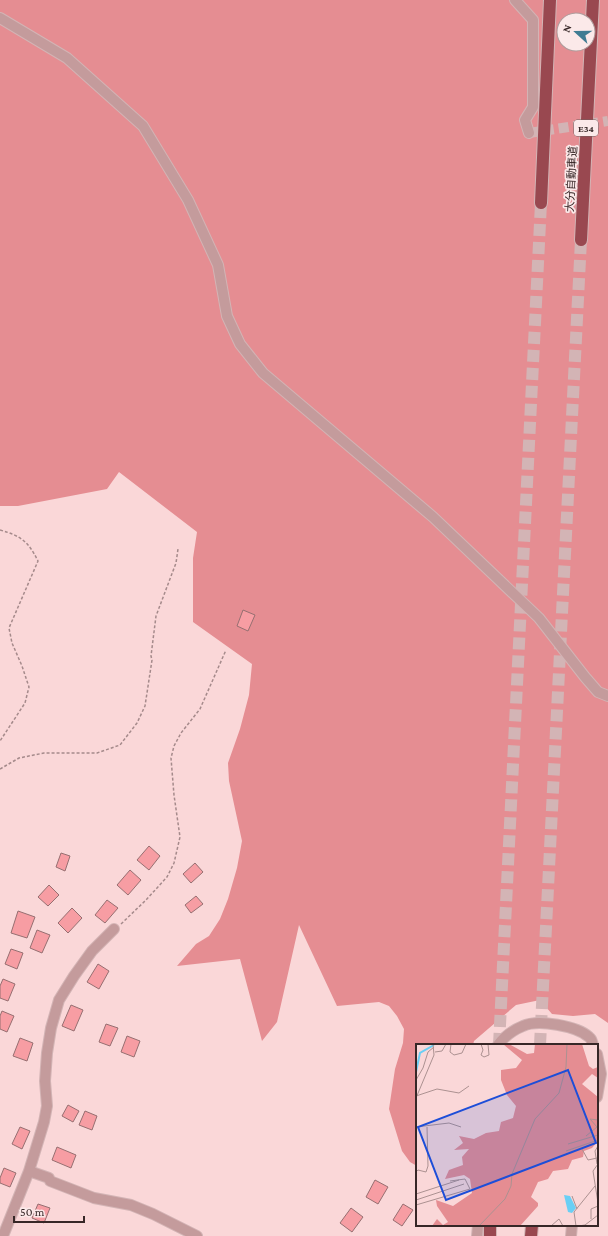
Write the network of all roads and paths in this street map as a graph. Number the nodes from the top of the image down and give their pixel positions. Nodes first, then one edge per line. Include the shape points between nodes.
1 (515, 0) edge
2 (593, 0) edge
3 (550, 2) edge
4 (0, 18) edge
5 (529, 133) dead end
6 (541, 203) tunnel mouth
7 (581, 240) tunnel mouth
8 (0, 530) edge
9 (178, 549) dead end
10 (226, 650) dead end
11 (608, 696) edge
12 (0, 741) edge
13 (0, 769) edge
14 (114, 929) joint
15 (499, 1044) edge
16 (594, 1044) edge
17 (598, 1059) edge
18 (598, 1091) edge
19 (29, 1171) junction
20 (478, 1226) edge
21 (532, 1226) edge
22 (572, 1226) edge
23 (3, 1236) edge
24 (197, 1236) edge
25 (477, 1236) edge
26 (531, 1236) edge
27 (571, 1236) edge

1 - 5 street via 534,20 533,107 525,120
2 - 7 highway, 大分自動車道 / E34
3 - 6 highway
4 - 11 street via 66,58 143,126 188,200 218,265 227,316 240,344 263,373 434,517 539,618 598,692
8 - 12 path via 24,540 38,561 9,628 29,687 25,703
9 - 13 path via 176,563 156,616 145,706 137,723 120,745 97,753 44,752 19,758
10 - 14 path via 200,709 181,733 171,758 180,837 174,863 167,877
14 - 19 street via 92,951 59,1000 47,1052 47,1106
15 - 16 street via 503,1038 524,1025 547,1023 577,1030 591,1037
17 - 18 street via 601,1074
19 - 23 street
19 - 24 street via 94,1198 131,1205
20 - 25 street
21 - 26 highway
22 - 27 street

